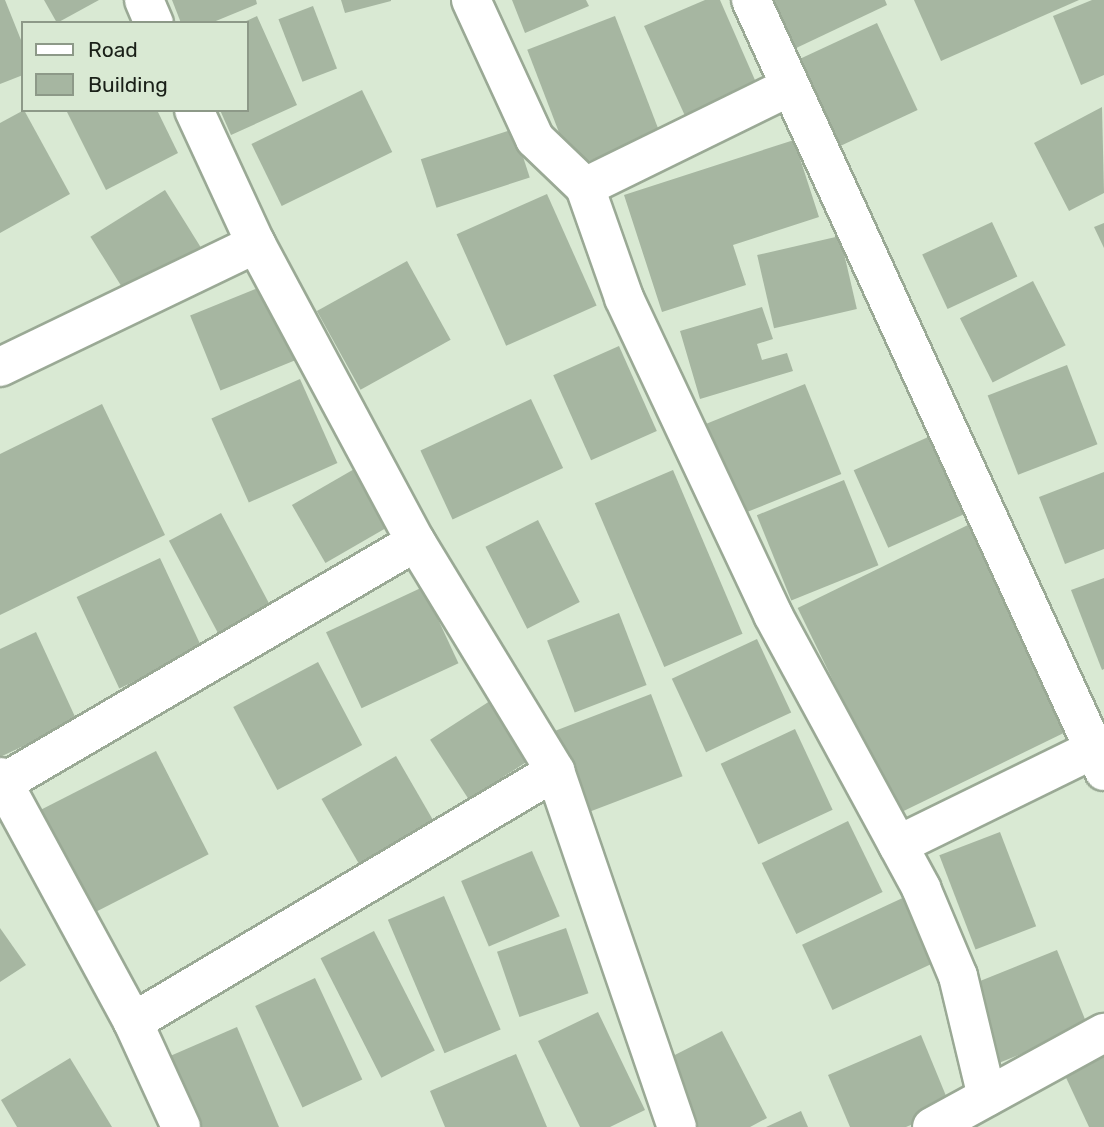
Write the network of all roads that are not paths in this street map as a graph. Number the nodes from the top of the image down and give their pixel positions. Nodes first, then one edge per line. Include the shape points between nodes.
1 (144, 0) edge
2 (471, 0) edge
3 (751, 0) edge
4 (153, 21) edge
5 (789, 87) junction
6 (195, 112) edge
7 (586, 187) junction
8 (256, 244) junction
9 (0, 367) edge
10 (416, 542) junction
11 (1099, 760) edge
12 (555, 771) junction
13 (2, 780) edge
14 (898, 845) junction
15 (133, 1022) junction
16 (1104, 1033) edge
17 (987, 1097) junction
18 (673, 1126) edge
19 (181, 1127) edge
20 (932, 1127) edge

1 - 4 street
2 - 7 street via 535,139
3 - 5 street
5 - 7 street
5 - 11 street
6 - 8 street
7 - 14 street via 624,298 773,615
8 - 9 street
8 - 10 street
10 - 12 street
10 - 13 street
11 - 14 street
12 - 15 street
12 - 18 street
13 - 15 street
14 - 17 street via 958,976
15 - 19 street
16 - 17 street
17 - 20 street

